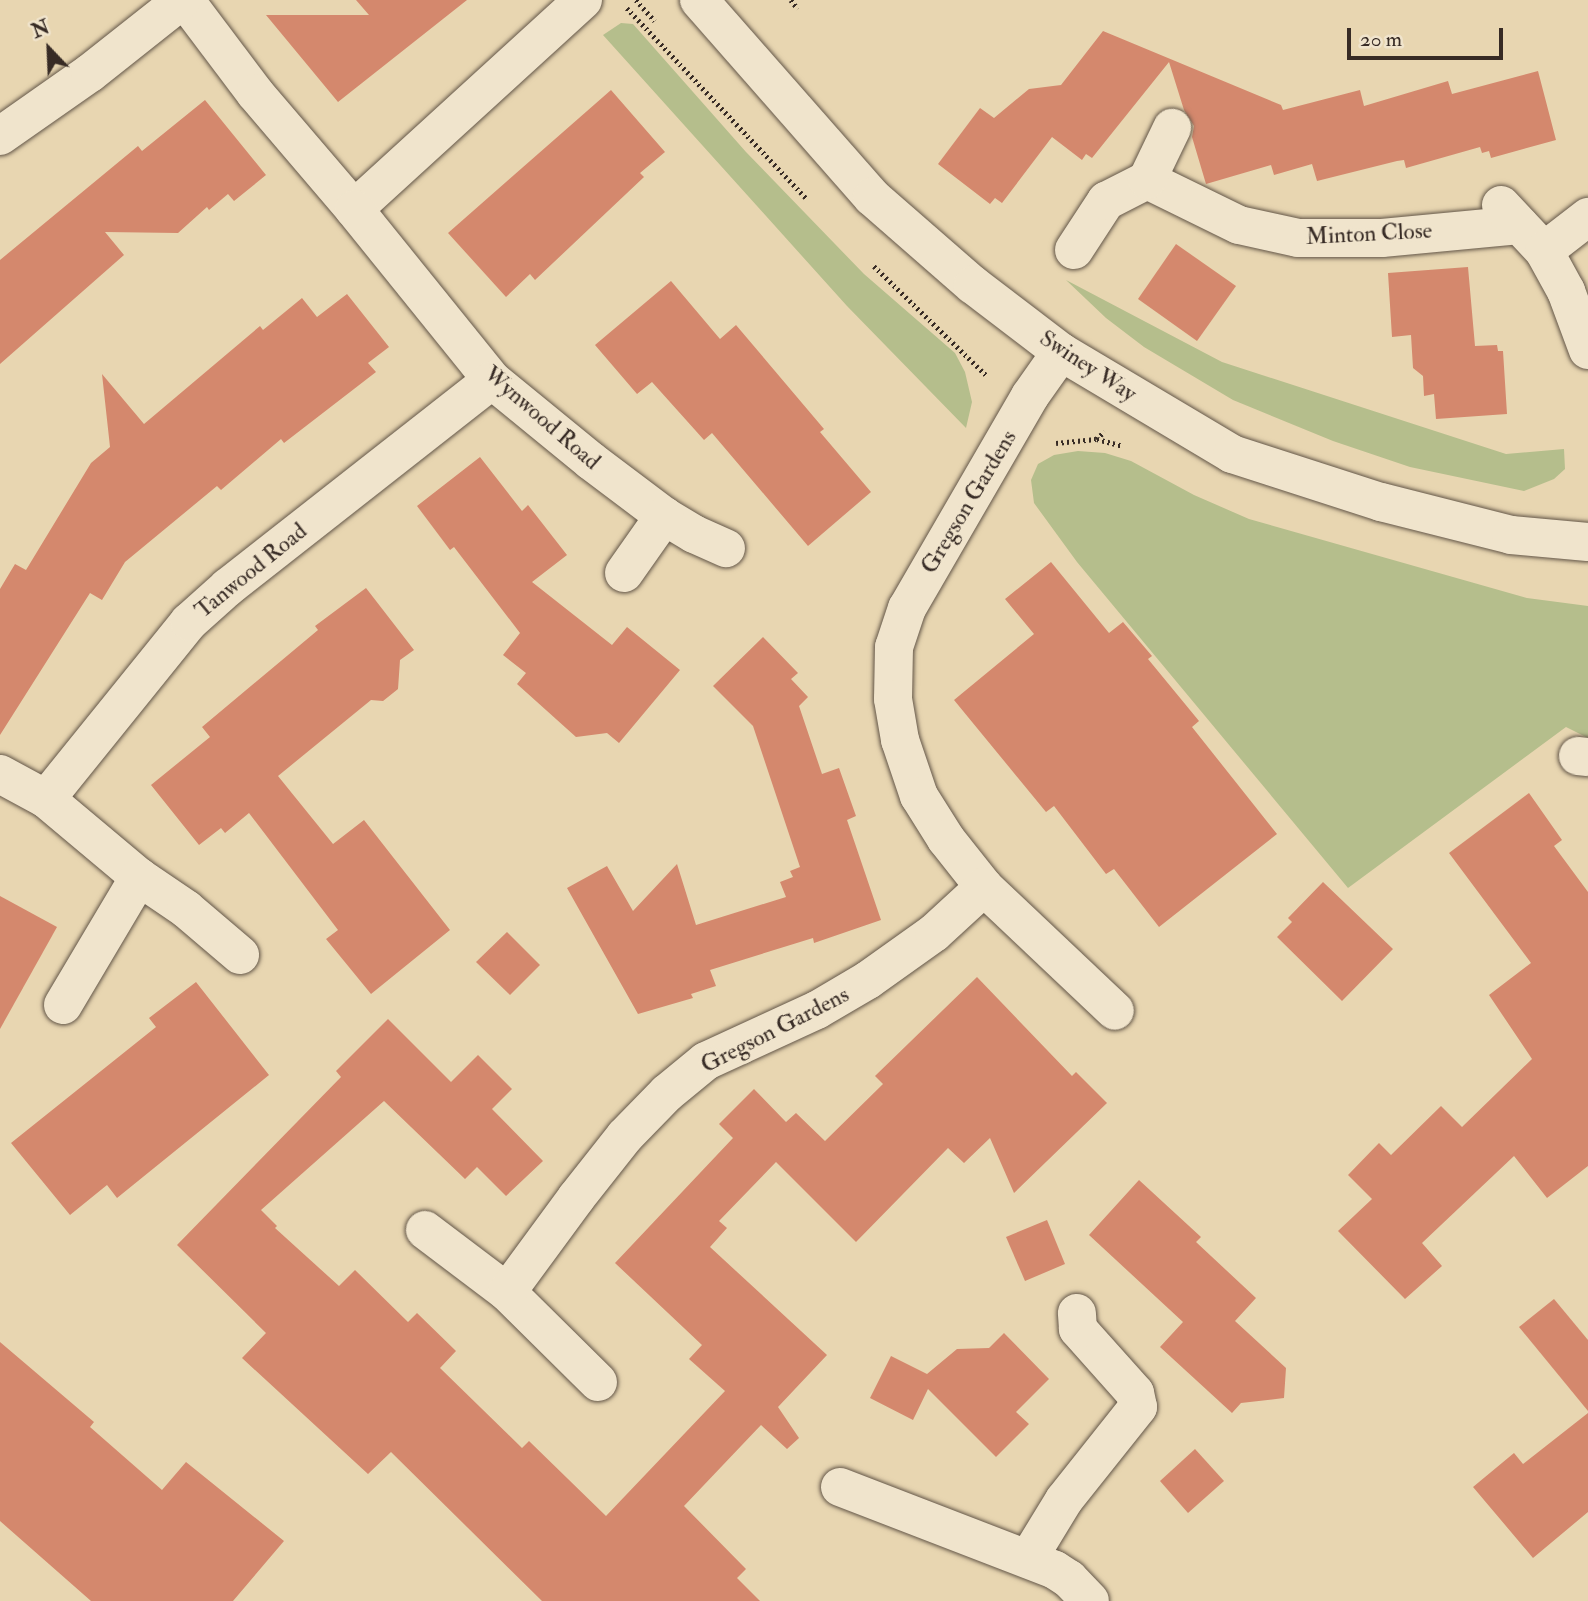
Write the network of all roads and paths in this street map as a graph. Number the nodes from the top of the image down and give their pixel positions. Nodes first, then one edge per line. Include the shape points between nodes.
1 (184, 0) edge
2 (583, 0) edge
3 (699, 0) edge
4 (791, 0) edge
5 (798, 9) dead end
6 (1172, 128) dead end
7 (3, 129) edge
8 (1147, 180) junction
9 (354, 209) junction
10 (1588, 217) edge
11 (1521, 227) junction
12 (1074, 250) dead end
13 (1588, 350) edge
14 (1061, 352) junction
15 (492, 380) junction
16 (1081, 442) dead end
17 (1078, 451) dead end
18 (664, 516) junction
19 (1588, 542) edge
20 (726, 548) dead end
21 (624, 573) dead end
22 (0, 774) edge
23 (46, 799) junction
24 (139, 877) junction
25 (984, 887) junction
26 (240, 955) dead end
27 (63, 1005) dead end
28 (1115, 1011) dead end
29 (425, 1230) dead end
30 (507, 1292) junction
31 (1077, 1313) dead end
32 (597, 1381) dead end
33 (840, 1487) dead end
34 (1028, 1559) junction
35 (1090, 1601) edge

1 - 7 street via 90,73
1 - 9 street, Wynwood Road via 255,93
2 - 9 street
3 - 14 street, Swiney Way via 872,197 972,285
4 - 5 path
6 - 8 street
8 - 11 street, Minton Close via 1238,225 1298,238 1382,238
8 - 12 street via 1106,201
9 - 15 street, Wynwood Road
10 - 11 street
11 - 13 street via 1566,291
14 - 19 street, Swiney Way via 1232,454 1381,502 1511,535
14 - 25 street, Gregson Gardens via 933,559 907,608 894,647 895,712 919,796
15 - 18 street, Wynwood Road
15 - 23 street, Tanwood Road via 189,622
16 - 17 path
18 - 20 street, Wynwood Road
18 - 21 street
22 - 23 street
23 - 24 street
24 - 26 street
24 - 27 street
25 - 28 street, Gregson Gardens
25 - 30 street, Gregson Gardens via 934,933 868,980 817,1010 706,1061 667,1093 625,1136
29 - 30 street
30 - 32 street
31 - 34 street via 1079,1329 1130,1387 1138,1408 1064,1500
33 - 34 street
34 - 35 street via 1069,1579

